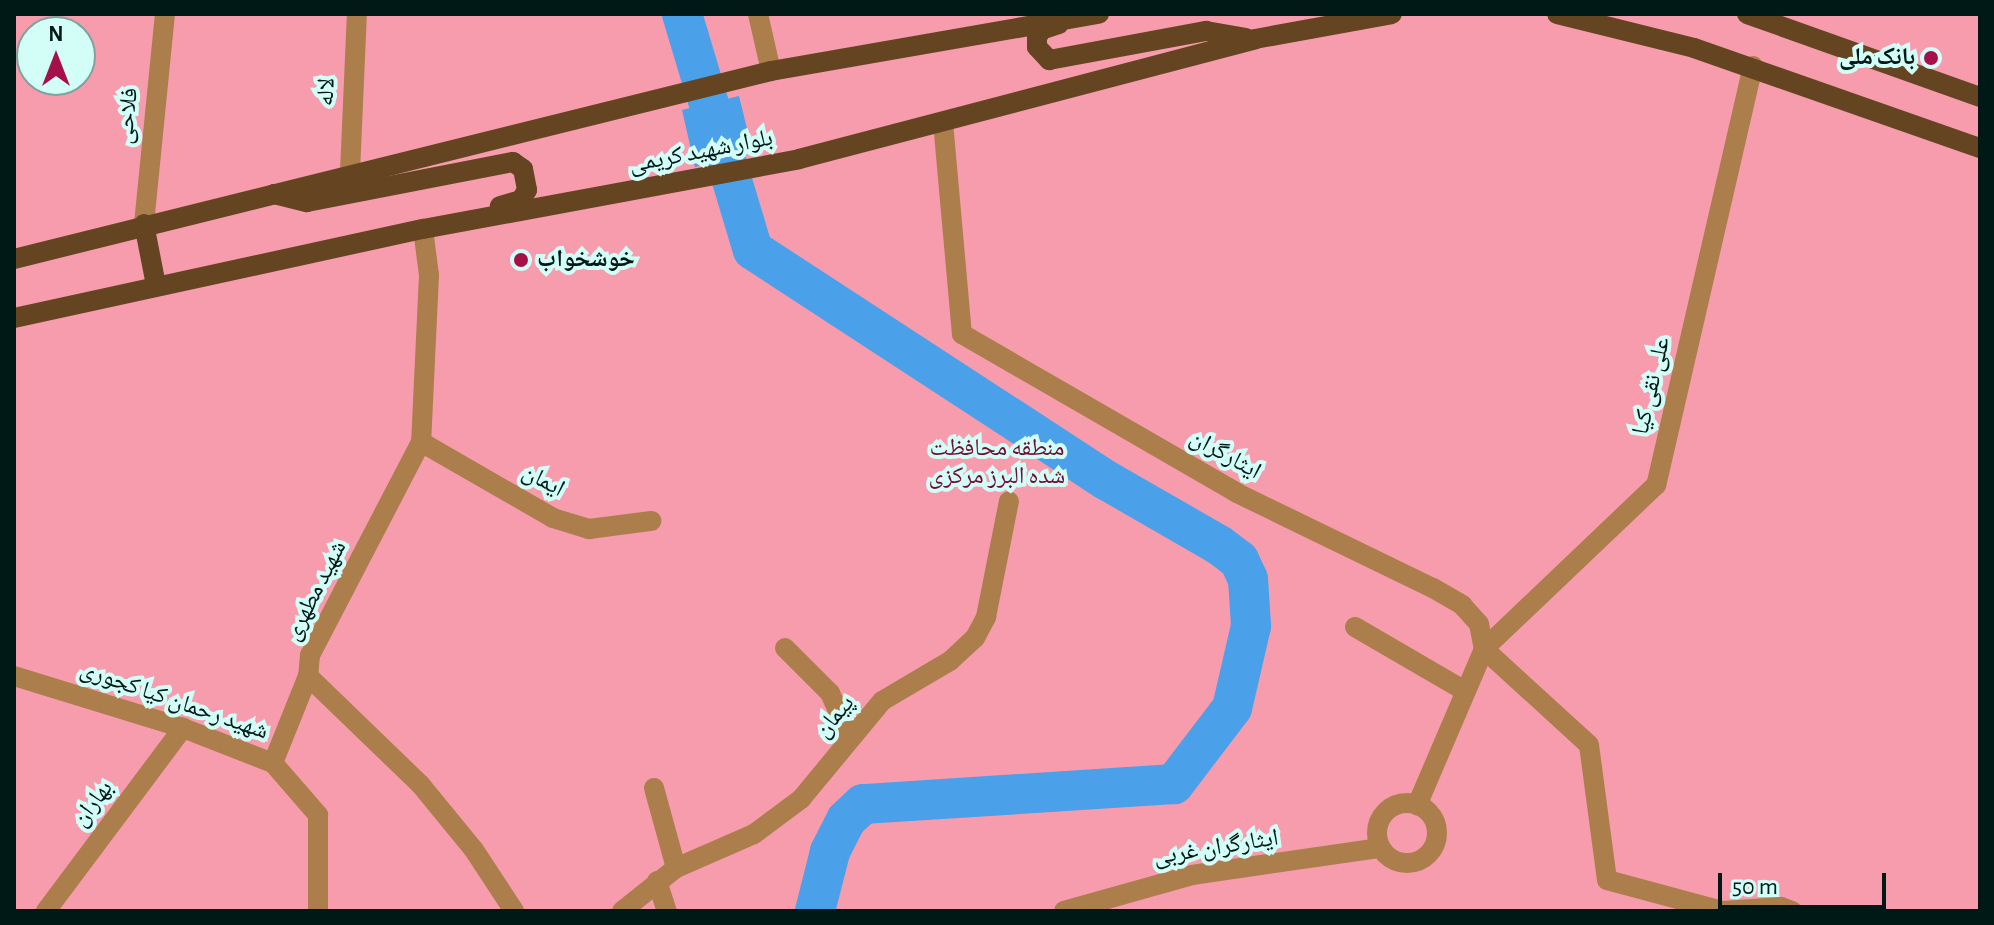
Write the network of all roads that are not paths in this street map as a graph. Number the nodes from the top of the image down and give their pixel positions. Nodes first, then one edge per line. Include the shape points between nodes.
1 (165, 14) edge
2 (357, 14) edge
3 (758, 14) edge
4 (1392, 14) edge
5 (1557, 14) edge
6 (1747, 14) edge
7 (1090, 16) edge
8 (1782, 19) edge
9 (1018, 20) edge
10 (1255, 39) junction
11 (1753, 66) junction
12 (771, 71) junction
13 (1980, 97) edge
14 (943, 122) junction
15 (1980, 148) edge
16 (350, 172) junction
17 (273, 194) junction
18 (144, 224) junction
19 (423, 229) junction
20 (14, 257) edge
21 (156, 285) junction
22 (62, 307) junction
23 (14, 318) edge
24 (14, 324) edge
25 (421, 442) junction
26 (1009, 501) dead end
27 (651, 521) dead end
28 (1355, 627) dead end
29 (785, 648) dead end
30 (1484, 649) junction
31 (14, 676) edge
32 (308, 676) junction
33 (1465, 691) junction
34 (183, 728) junction
35 (850, 738) junction
36 (273, 763) junction
37 (654, 788) dead end
38 (1417, 805) junction
39 (1380, 848) junction
40 (676, 868) junction
41 (657, 881) junction
42 (1785, 910) edge
43 (46, 911) edge
44 (318, 911) edge
45 (514, 911) edge
46 (622, 911) edge
47 (667, 911) edge
48 (1064, 911) edge

1 - 18 street, فلاحی
2 - 16 street, لاله
3 - 12 street
4 - 10 main road, بلوار شهید کریمی
5 - 11 main road
6 - 8 main road
7 - 9 main road
7 - 10 main road via 1041,30 1037,38 1042,55 1061,61 1206,31
8 - 13 main road
9 - 12 main road
10 - 14 main road, بلوار شهید کریمی
11 - 15 main road
11 - 30 street, علی نقی کیا via 1656,485
12 - 16 main road
14 - 19 main road, بلوار شهید کریمی via 682,184
14 - 30 street, ایثارگران via 962,334 1237,493 1462,605 1479,624
16 - 17 main road
17 - 18 main road
17 - 19 main road via 307,202 501,163 523,169 527,190 521,200
18 - 20 main road
18 - 21 main road
19 - 21 main road, بلوار شهید کریمی
19 - 25 street, شهید مطهری via 429,275
21 - 22 main road, بلوار شهید کریمی
22 - 23 main road, بلوار شهید کریمی
22 - 24 street
25 - 27 street, ایمان via 553,518 589,529
25 - 32 street, شهید مطهری via 310,655
26 - 35 street, پیمان via 986,617 975,638 950,661 882,701
28 - 33 street
29 - 35 street via 830,693
30 - 33 street
30 - 42 street via 1589,745 1607,880 1723,911
31 - 34 street, شهید رحمان کیا کجوری
32 - 36 street, شهید رحمان کیا کجوری
32 - 45 street, شهید مطهری via 420,784 474,850
33 - 38 street
34 - 36 street, شهید رحمان کیا کجوری
34 - 43 street, بهاران
35 - 40 street, پیمان via 801,799 754,834
36 - 44 street via 318,815
37 - 40 street
38 - 39 street via 1387,810 1377,828
38 - 39 street via 1436,826 1429,853 1408,863 1394,861
39 - 48 street, ایثارگران غربی via 1192,875
40 - 41 street, پیمان
41 - 46 street, پیمان
41 - 47 street

